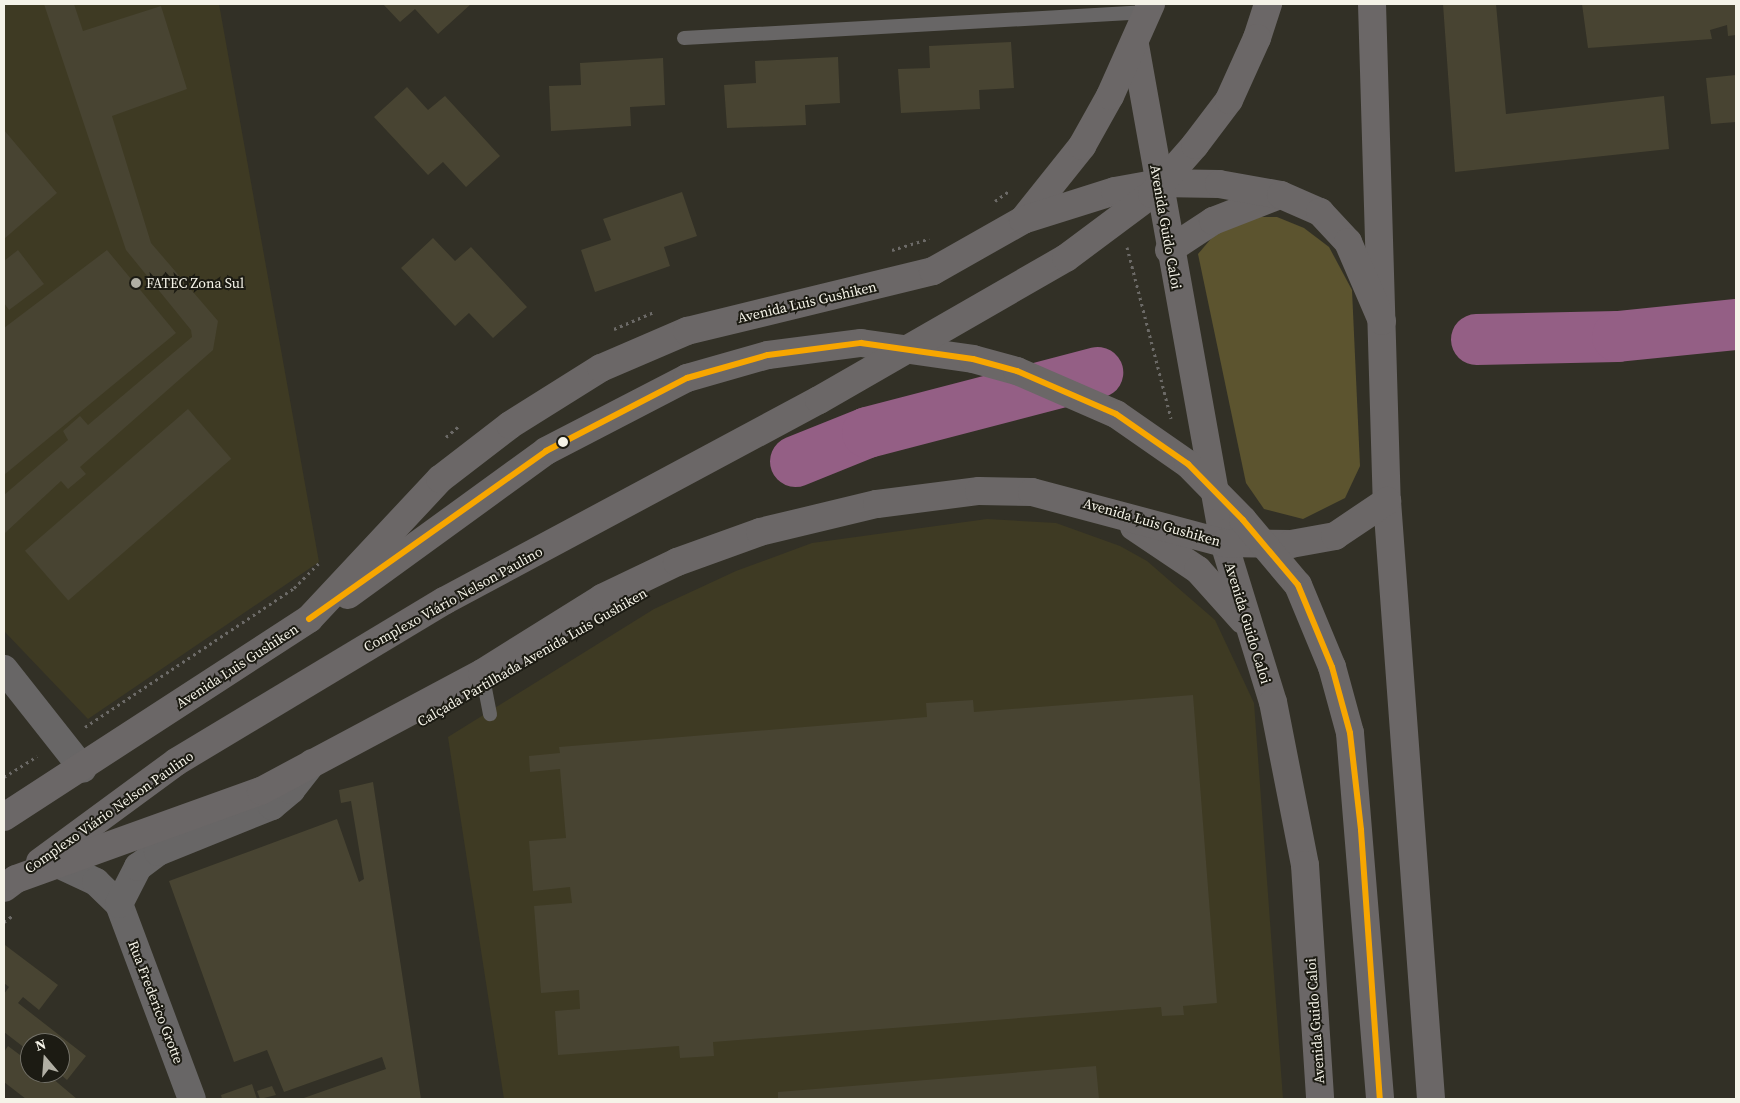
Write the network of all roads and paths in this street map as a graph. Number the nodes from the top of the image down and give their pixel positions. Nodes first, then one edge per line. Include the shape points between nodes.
1 (1268, 4) edge
2 (1372, 4) edge
3 (1149, 8) edge
4 (684, 38) dead end
5 (1135, 45) junction
6 (1159, 184) junction
7 (1281, 195) junction
8 (1023, 220) junction
9 (1126, 241) dead end
10 (1169, 250) junction
11 (1382, 321) junction
12 (1172, 422) dead end
13 (1386, 501) junction
14 (1084, 502) junction
15 (1224, 543) junction
16 (309, 619) junction
17 (1248, 626) junction
18 (4, 669) edge
19 (482, 672) junction
20 (490, 714) dead end
21 (30, 760) dead end
22 (312, 763) junction
23 (83, 769) junction
24 (4, 777) edge
25 (4, 817) edge
26 (58, 864) junction
27 (10, 884) edge
28 (119, 904) junction
29 (192, 1099) edge
30 (1320, 1099) edge
31 (1380, 1099) edge
32 (1431, 1099) edge

1 - 27 main road, Complexo Viário Nelson Paulino, bridge via 1229,100 1195,145 1152,194 1066,258 828,396 444,601 176,762
2 - 11 main road
3 - 4 lane
3 - 5 main road, Avenida Guido Caloi
5 - 6 main road, Avenida Guido Caloi
5 - 8 main road via 1082,146
6 - 7 main road, Avenida Luis Gushiken via 1219,184
6 - 8 main road, Avenida Luis Gushiken via 1115,191
6 - 10 main road, Avenida Guido Caloi
7 - 10 main road via 1213,221
7 - 11 main road, Avenida Luis Gushiken via 1320,212 1340,229
8 - 16 main road, Avenida Luis Gushiken via 933,270 687,331 602,368 510,425 440,479
9 - 12 path
10 - 15 main road, Avenida Guido Caloi
11 - 13 main road
13 - 15 main road, Avenida Luis Gushiken via 1335,536 1291,544
13 - 32 main road
14 - 15 main road, Avenida Luis Gushiken
14 - 17 main road via 1169,548 1198,570
14 - 19 main road, Avenida Luis Gushiken via 1032,492 979,491 877,504 760,532 677,562 602,598
15 - 17 main road, Avenida Guido Caloi
16 - 23 main road, Avenida Luis Gushiken
16 - 31 main road, bridge via 356,590 546,451 687,378 768,355 861,344 973,359 1017,371 1116,414 1188,464 1243,520 1298,585 1332,667 1350,733
17 - 30 main road, Avenida Guido Caloi via 1273,702 1305,864
18 - 23 street
19 - 20 lane
19 - 22 main road, Avenida Luis Gushiken
21 - 24 path
22 - 26 main road, Avenida Luis Gushiken via 260,791 192,820
22 - 28 street via 272,806 158,852 138,867
23 - 25 main road, Avenida Luis Gushiken
26 - 27 main road, Avenida Luis Gushiken
26 - 28 street, Rua Frederico Grotte via 96,882
28 - 29 street, Rua Frederico Grotte

